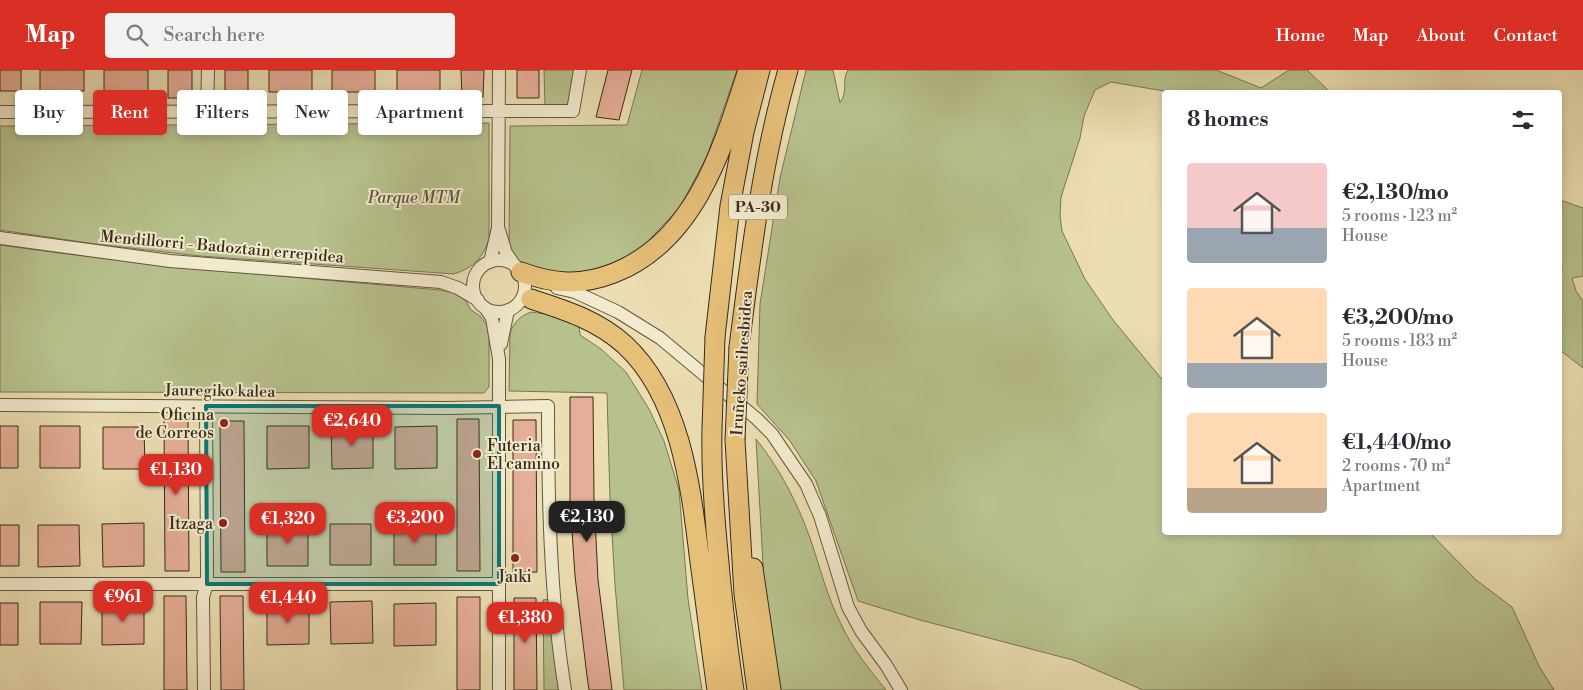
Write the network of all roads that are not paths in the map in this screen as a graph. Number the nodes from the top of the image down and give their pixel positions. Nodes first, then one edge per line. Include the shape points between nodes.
1 (208, 70) edge
2 (499, 70) edge
3 (580, 70) edge
4 (748, 70) edge
5 (760, 70) edge
6 (788, 70) edge
7 (208, 90) edge
8 (0, 112) edge
9 (177, 112) edge
10 (267, 112) edge
11 (499, 112) junction
12 (498, 228) junction
13 (0, 238) edge
14 (490, 262) junction
15 (520, 273) junction
16 (475, 278) junction
17 (441, 282) junction
18 (526, 299) junction
19 (590, 300) junction
20 (482, 305) junction
21 (508, 310) junction
22 (499, 359) junction
23 (0, 405) edge
24 (206, 406) junction
25 (499, 406) junction
26 (711, 458) junction
27 (737, 475) junction
28 (698, 540) junction
29 (0, 584) edge
30 (207, 584) junction
31 (499, 584) junction
32 (886, 665) junction
33 (204, 690) edge
34 (499, 690) edge
35 (565, 690) edge
36 (717, 690) edge
37 (734, 690) edge
38 (757, 690) edge
39 (771, 690) edge
40 (900, 690) edge
41 (910, 690) edge

1 - 7 street
2 - 11 street
3 - 11 street via 573,111
4 - 15 highway via 705,186 673,232 651,253 628,268 580,282 549,281
5 - 26 highway, Iruñeko saihesbidea / PA-30, bridge via 730,206 715,337
6 - 27 highway, Iruñeko saihesbidea / PA-30, bridge via 775,115 754,226 739,347 735,440
8 - 9 street
10 - 11 street
11 - 12 street
12 - 14 street
12 - 15 street via 506,253
13 - 17 street, Mendillorri - Badoztain errepidea via 170,261
14 - 15 street via 508,262
14 - 16 street
15 - 18 street
15 - 19 street
16 - 17 street, Mendillorri - Badoztain errepidea
16 - 20 street via 473,289
17 - 20 street, Mendillorri - Badoztain errepidea via 458,288
18 - 19 street via 552,296
18 - 21 street
18 - 28 highway via 579,315 603,328 641,363 666,405 683,453
19 - 32 street via 618,312 660,338 772,434 806,484 820,516 848,607
20 - 21 street via 497,312
20 - 22 street via 492,318
21 - 22 street
22 - 25 street
23 - 24 street, Jauregiko kalea
24 - 25 street, Jauregiko kalea
24 - 30 street
25 - 31 street
25 - 35 street, Jauregiko kalea via 548,406 548,505
26 - 28 highway
26 - 37 highway, Iruñeko saihesbidea / PA-30
27 - 38 highway, Iruñeko saihesbidea / PA-30 via 744,594
27 - 39 highway
28 - 36 highway
29 - 30 street
30 - 31 street
30 - 33 street via 203,597
31 - 34 street
32 - 40 street
32 - 41 street

